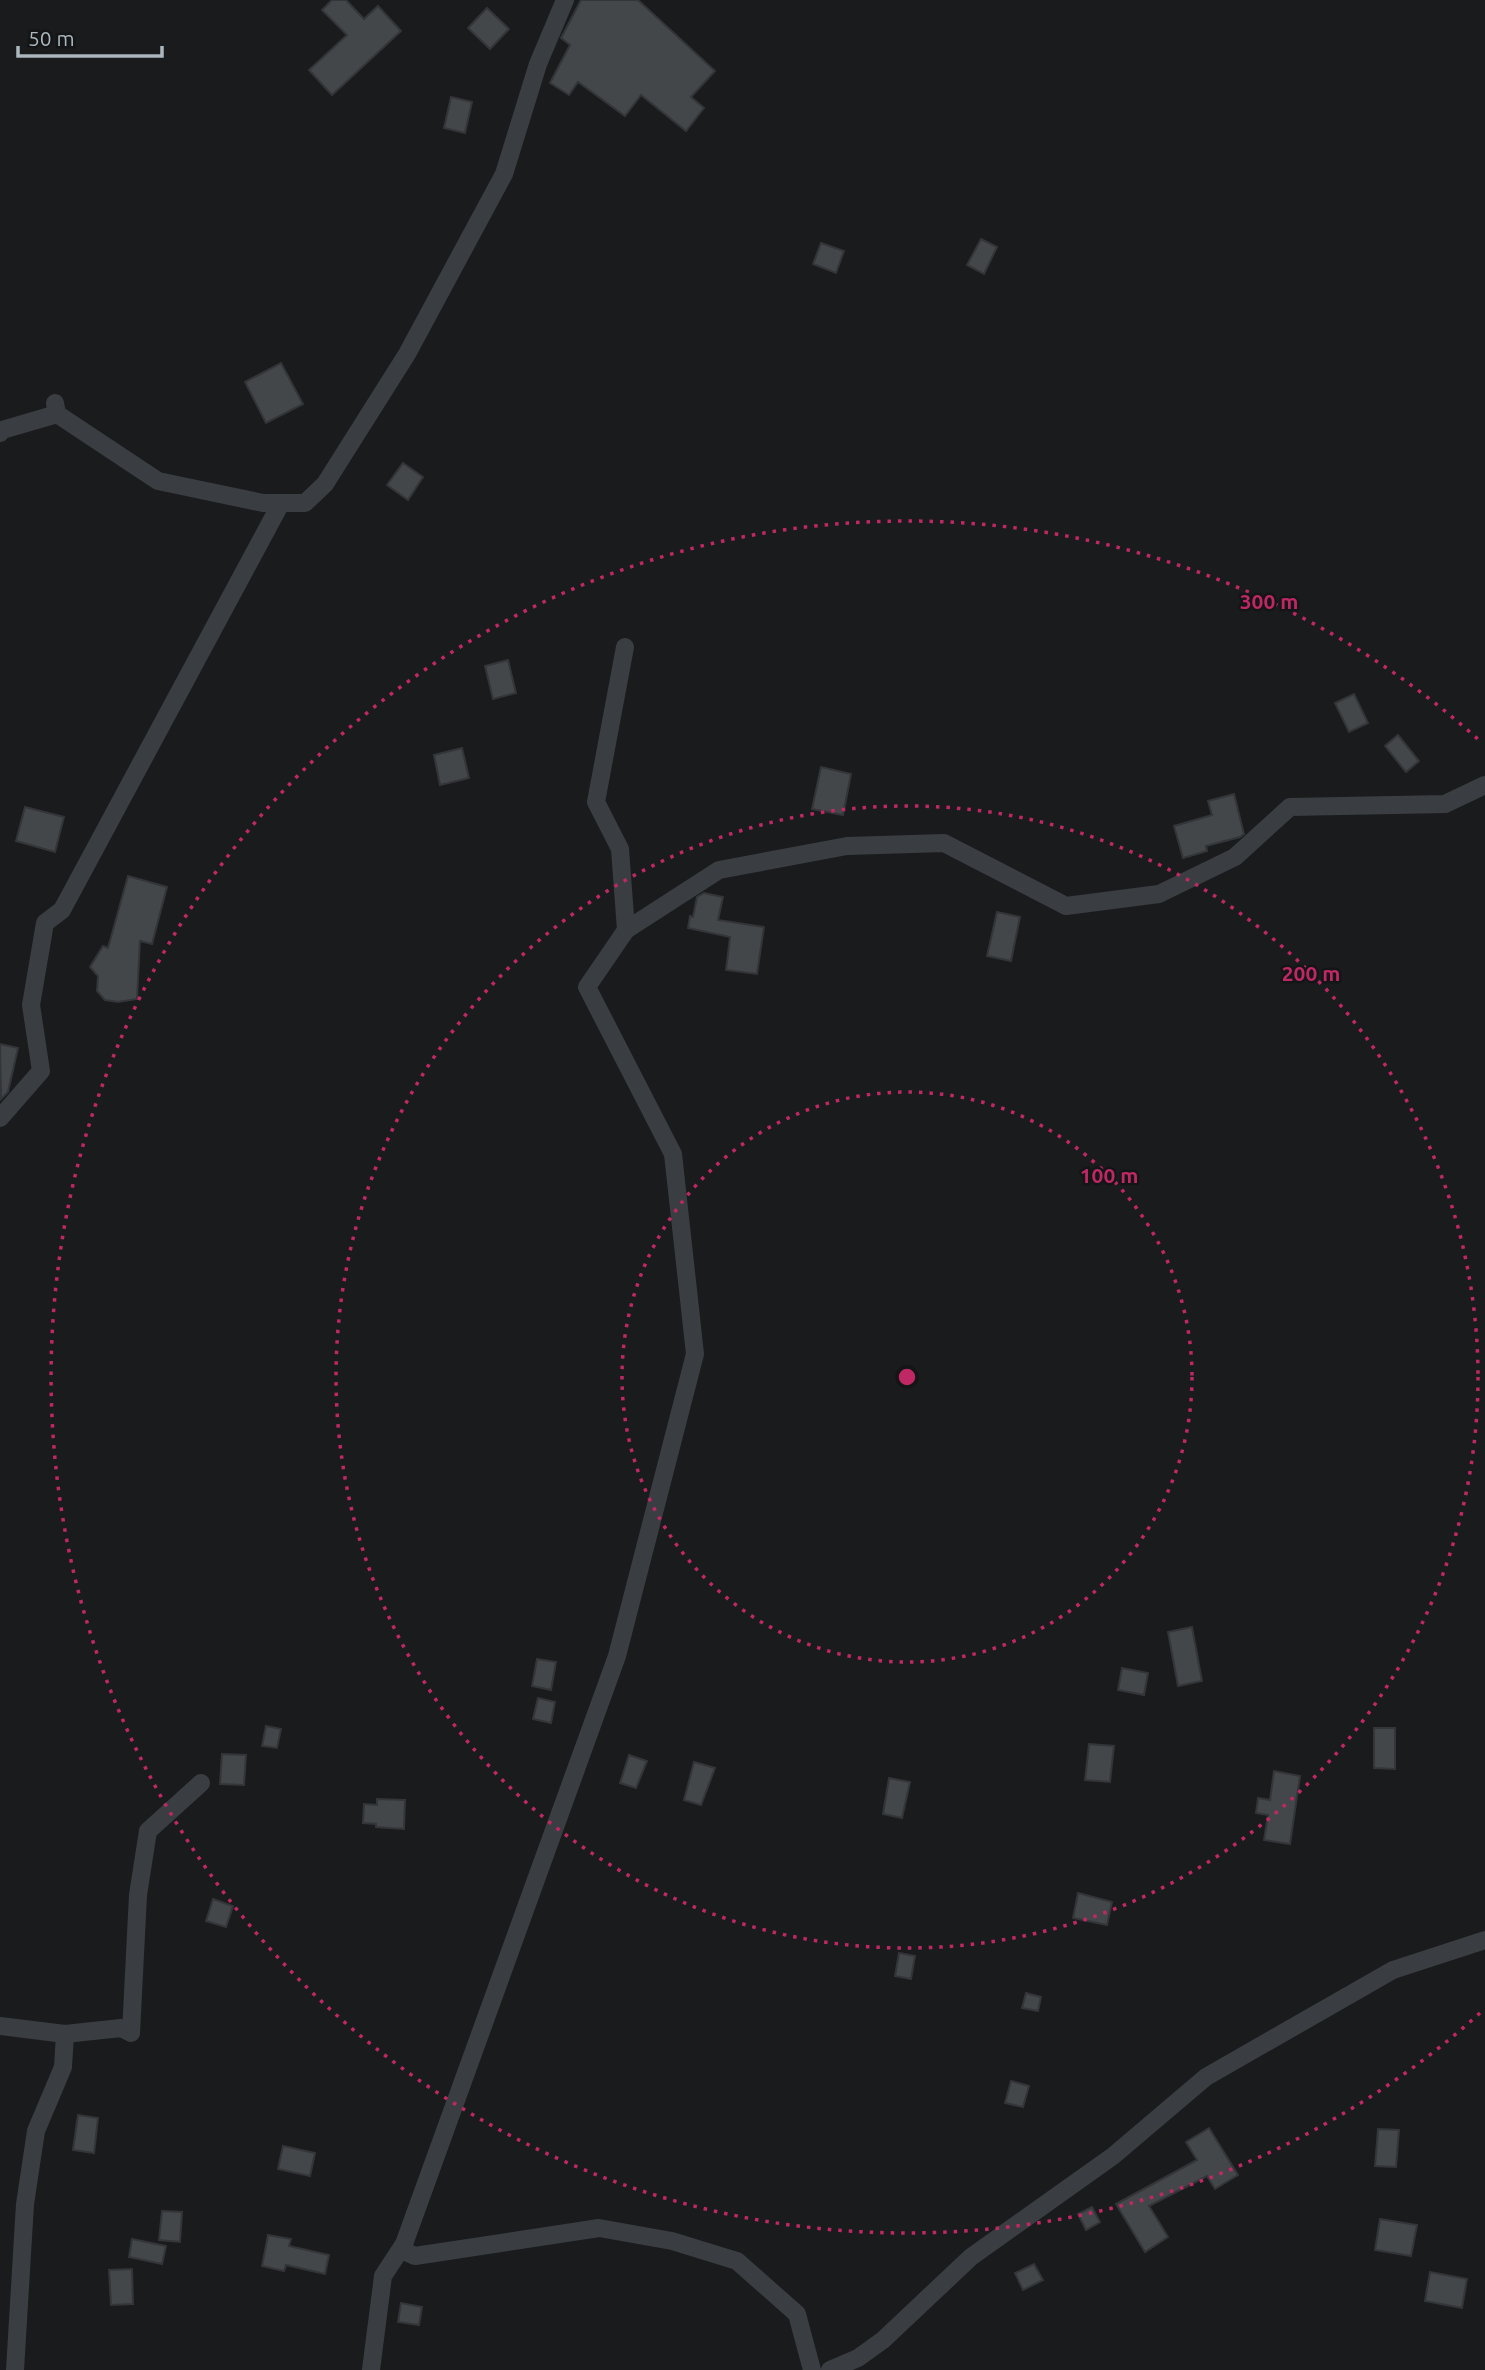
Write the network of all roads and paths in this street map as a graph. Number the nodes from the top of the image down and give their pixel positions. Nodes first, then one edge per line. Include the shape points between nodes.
1 (565, 0) edge
2 (0, 432) edge
3 (281, 503) junction
4 (625, 648) dead end
5 (1485, 785) edge
6 (626, 930) junction
7 (0, 1118) edge
8 (201, 1783) dead end
9 (1485, 1940) edge
10 (0, 2026) edge
11 (65, 2034) junction
12 (404, 2244) junction
13 (15, 2370) edge
14 (371, 2370) edge
15 (812, 2370) edge
16 (830, 2370) edge

1 - 3 street via 538,64 504,174 407,354 325,484 305,503
2 - 3 street via 56,409 158,481
3 - 7 street via 62,910 45,923 31,1005 41,1071
4 - 6 street via 596,802 620,849
5 - 6 street via 1445,804 1290,807 1235,857 1159,894 1066,906 944,843 847,846 719,870
6 - 12 street via 587,987 673,1154 695,1354 618,1656
8 - 11 street via 148,1831 138,1895 131,2033 121,2028
9 - 16 street via 1393,1970 1206,2077 1113,2156 971,2257 883,2340
10 - 11 street
11 - 13 street via 63,2067 36,2131 24,2204
12 - 14 street via 383,2276
12 - 15 street via 406,2252 415,2256 599,2228 672,2241 737,2261 797,2314

